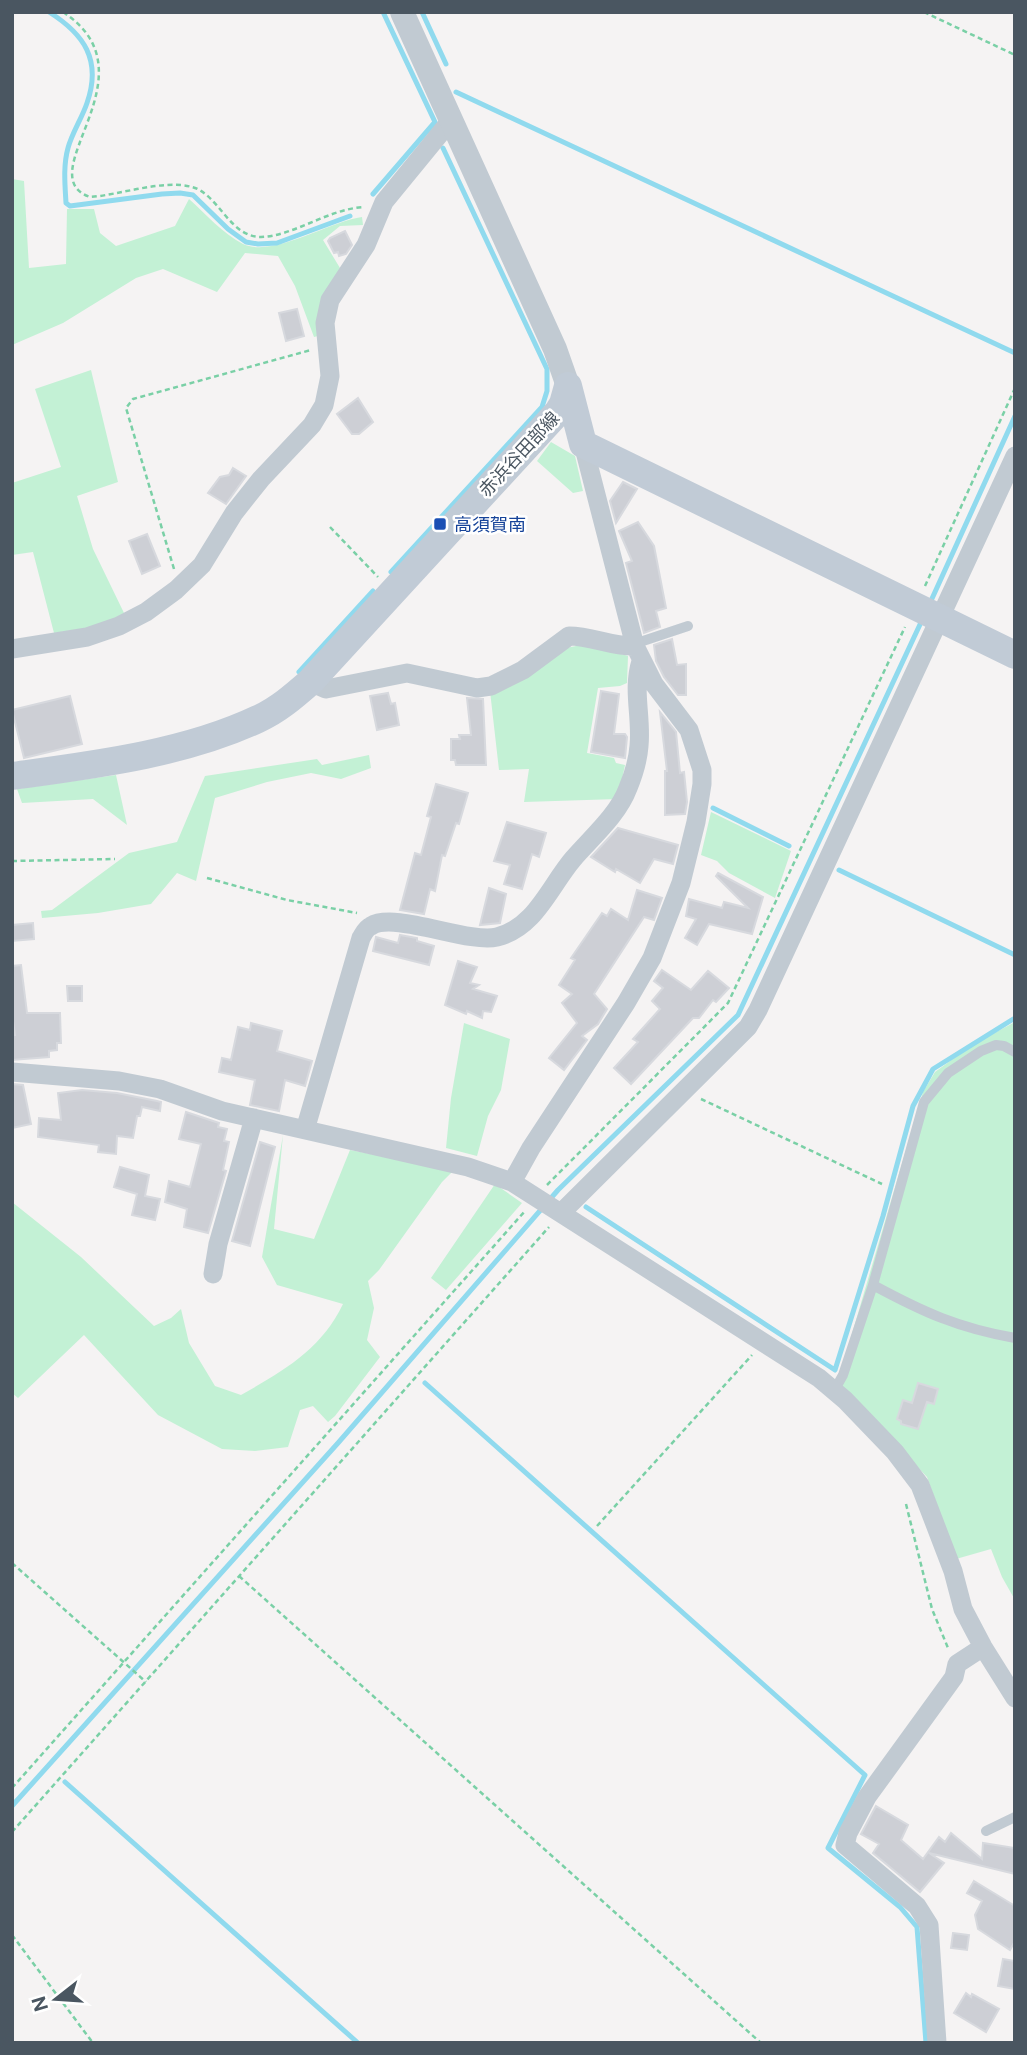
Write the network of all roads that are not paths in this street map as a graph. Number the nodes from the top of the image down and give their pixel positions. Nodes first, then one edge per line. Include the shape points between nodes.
1 (402, 12) edge
2 (452, 119) junction
3 (568, 386) junction
4 (583, 444) junction
5 (1015, 456) edge
6 (926, 612) junction
7 (688, 626) dead end
8 (12, 649) edge
9 (636, 651) junction
10 (1015, 655) edge
11 (310, 682) junction
12 (12, 776) edge
13 (1015, 1052) edge
14 (12, 1072) edge
15 (254, 1118) junction
16 (305, 1130) junction
17 (512, 1182) junction
18 (549, 1205) junction
19 (212, 1274) dead end
20 (873, 1285) junction
21 (1015, 1338) edge
22 (834, 1391) junction
23 (983, 1647) junction
24 (1015, 1698) edge
25 (1015, 1817) edge
26 (986, 1831) dead end
27 (937, 2043) edge

1 - 2 street
2 - 3 street
2 - 8 street via 384,202 366,245 330,300 325,323 330,376 324,405 312,425 234,513 202,565 146,612 119,626
3 - 4 main road, 赤浜谷田部線
3 - 11 main road, 赤浜谷田部線 via 558,412
4 - 6 main road
4 - 9 street
5 - 6 street
6 - 10 main road
6 - 18 street via 748,1027 684,1091
7 - 9 lane
9 - 11 street via 569,636 508,680 477,688 407,673 326,689
9 - 16 street via 639,747 628,788 616,811 529,917 511,932 482,939 425,927 373,924 361,938
9 - 17 street via 668,705 689,730 698,752 702,784 696,822 681,883 652,958
11 - 12 main road, 赤浜谷田部線 via 259,719 220,734 125,758
13 - 20 lane via 996,1045 981,1051 948,1073 924,1102
14 - 15 street via 119,1081
15 - 16 street
15 - 19 street
16 - 17 street via 468,1167
17 - 18 street
18 - 22 street
20 - 21 lane via 925,1313 975,1331
20 - 22 lane via 844,1375
22 - 23 street via 920,1485 963,1609
23 - 24 street
23 - 27 street via 957,1664 954,1677 867,1797 845,1845 917,1906 929,1925
25 - 26 lane

